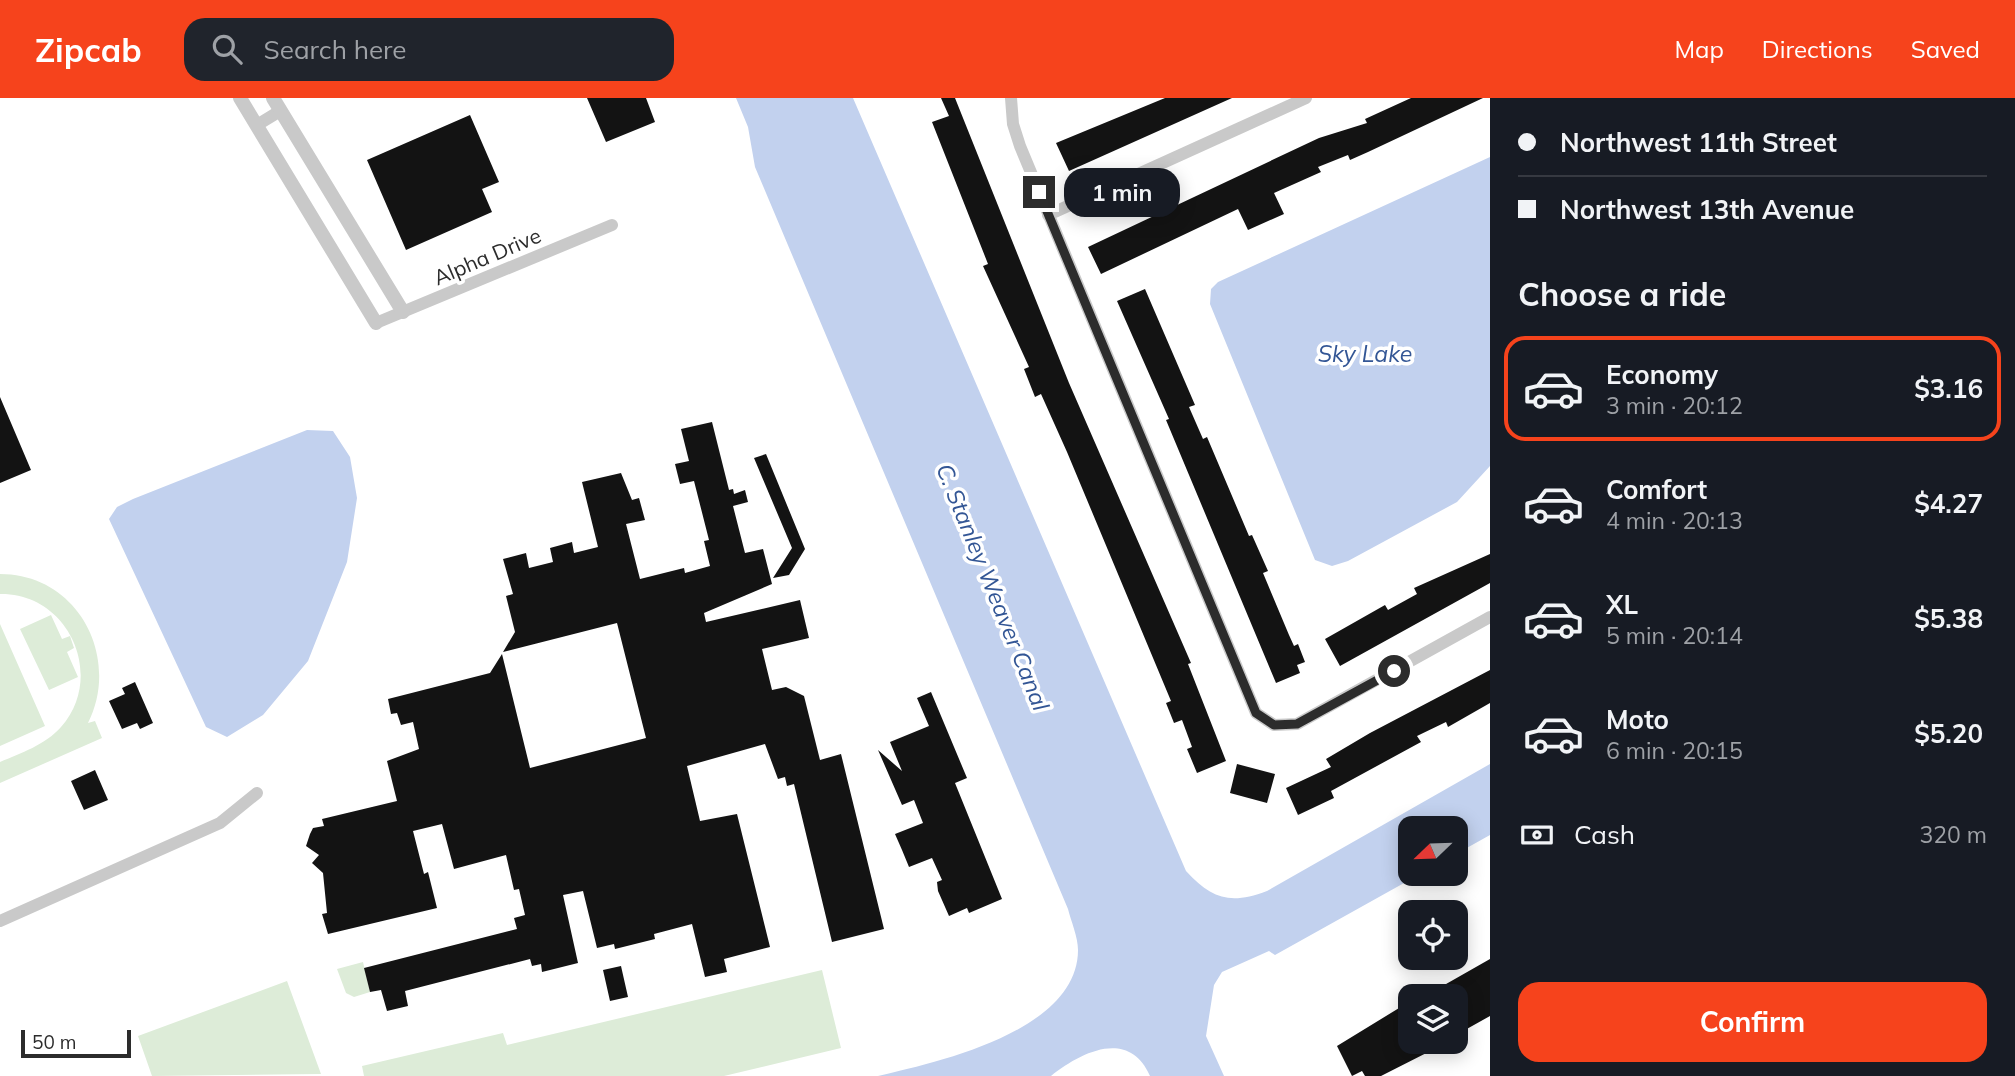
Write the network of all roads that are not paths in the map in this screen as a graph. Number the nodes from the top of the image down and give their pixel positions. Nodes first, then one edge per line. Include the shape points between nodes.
1 (240, 98) edge
2 (1011, 98) edge
3 (1306, 98) edge
4 (276, 104) edge
5 (257, 125) junction
6 (1048, 215) junction
7 (612, 225) dead end
8 (403, 312) junction
9 (376, 323) joint
10 (1490, 617) edge
11 (257, 793) dead end
12 (0, 921) edge

1 - 5 street
2 - 6 street via 1013,124
3 - 6 street
4 - 5 street
4 - 8 street
5 - 9 street
6 - 10 street via 1250,703 1264,720 1274,725 1297,724
7 - 8 street, Alpha Drive
8 - 9 street, Alpha Drive
11 - 12 street via 229,819

